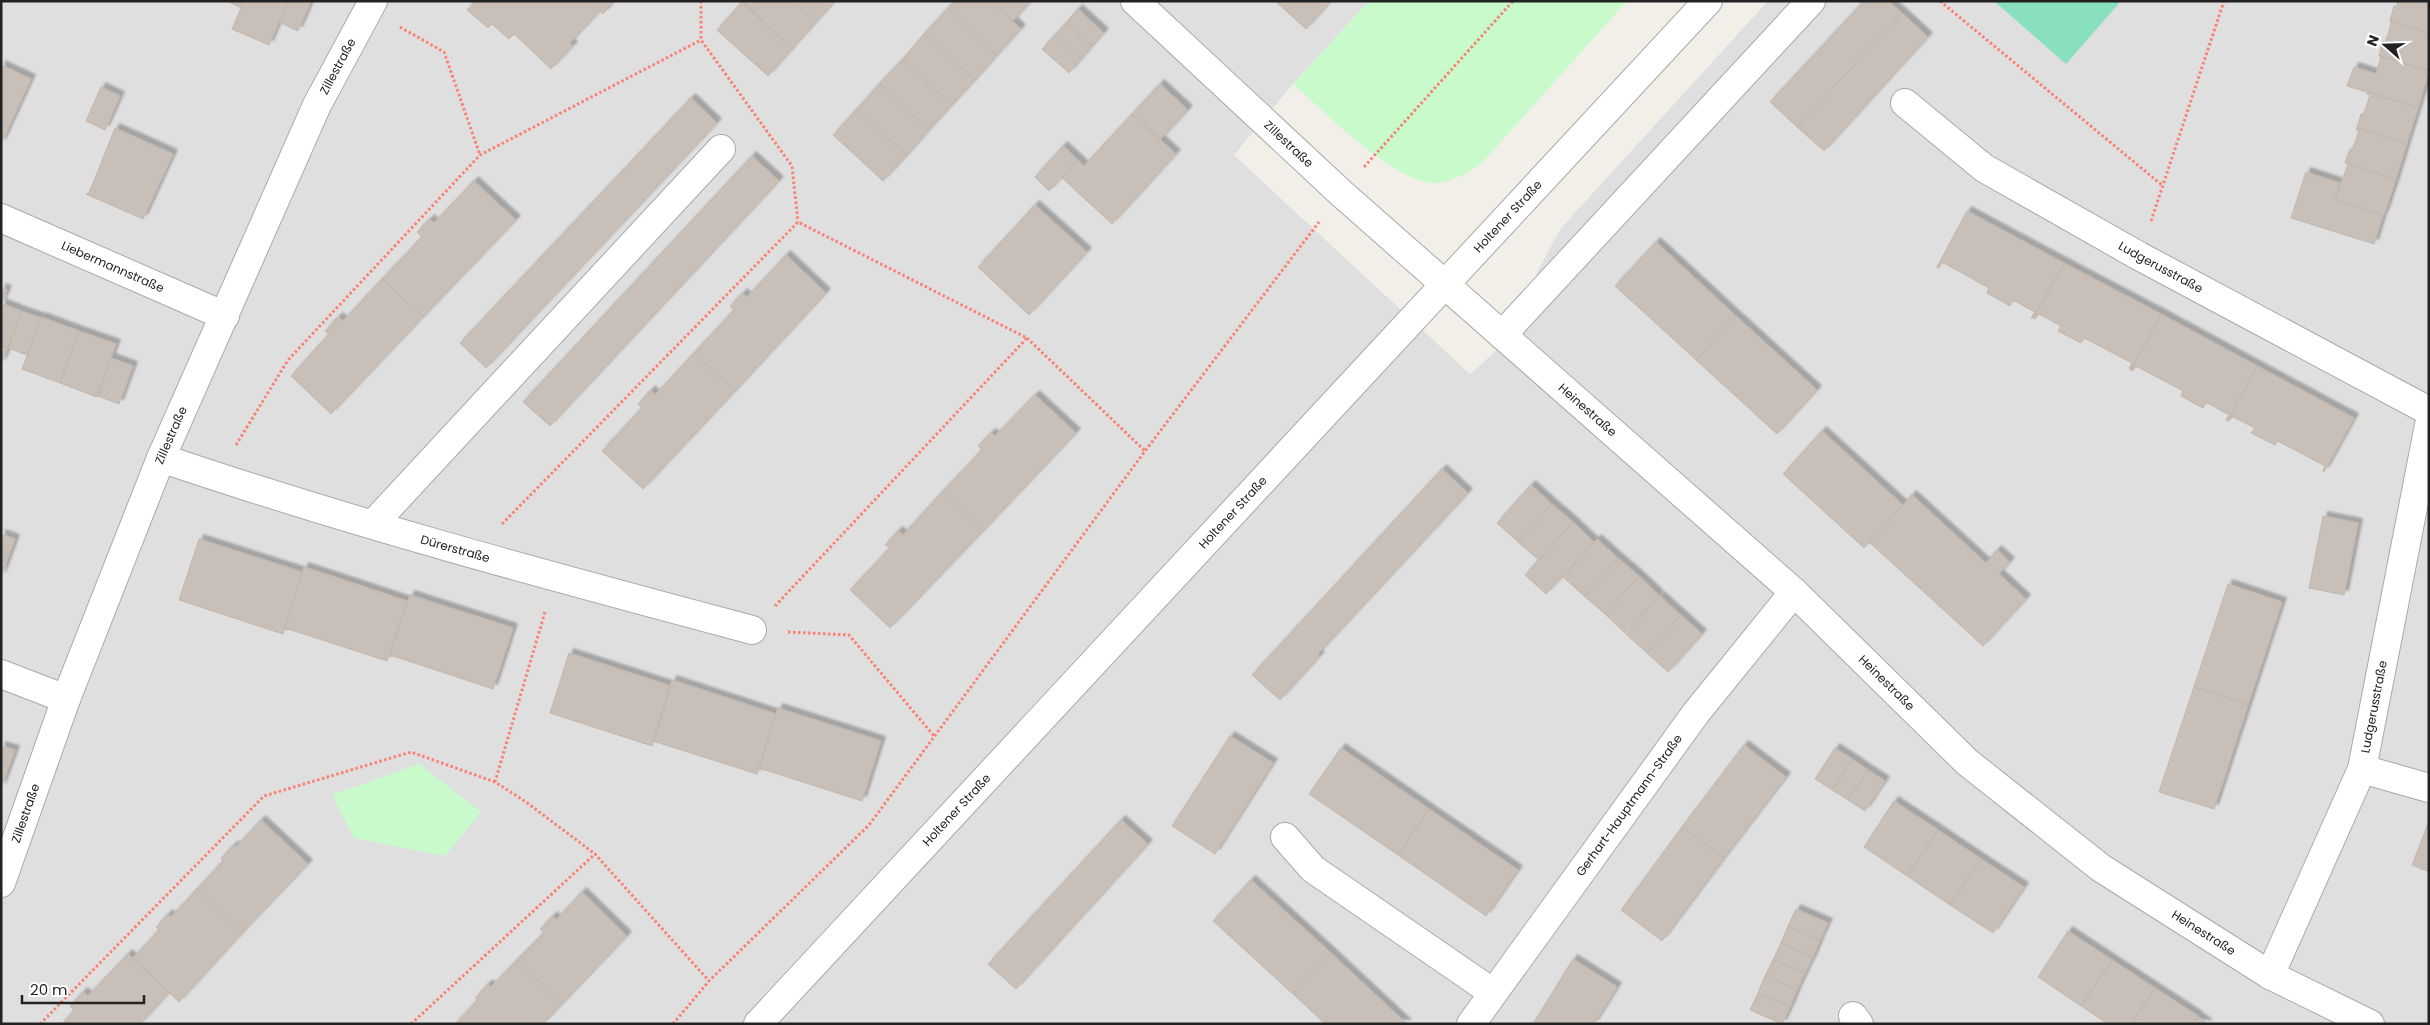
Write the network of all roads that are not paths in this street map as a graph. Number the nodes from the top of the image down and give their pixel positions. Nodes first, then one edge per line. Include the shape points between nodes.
1 (1134, 1) edge
2 (1708, 1) edge
3 (1811, 1) edge
4 (370, 5) edge
5 (1906, 103) dead end
6 (720, 149) dead end
7 (1, 218) edge
8 (1445, 285) junction
9 (225, 316) junction
10 (1502, 335) junction
11 (2429, 411) edge
12 (2429, 424) edge
13 (161, 458) junction
14 (2424, 467) edge
15 (374, 523) junction
16 (1794, 592) junction
17 (752, 630) road end
18 (1, 674) edge
19 (66, 699) junction
20 (2362, 769) junction
21 (2429, 788) edge
22 (1285, 837) dead end
23 (1, 883) edge
24 (2270, 975) junction
25 (1492, 992) junction
26 (2362, 1022) edge
27 (758, 1024) edge
28 (1471, 1024) edge

1 - 8 street, Zillestraße
2 - 8 street, Holtener Straße
3 - 10 street
4 - 9 street, Zillestraße via 317,105
5 - 11 street, Ludgerusstraße via 1984,168 2139,256
6 - 15 street
7 - 9 street, Liebermannstraße
8 - 10 street, Heinestraße
8 - 27 street, Holtener Straße
9 - 13 street, Zillestraße
10 - 16 street, Heinestraße
12 - 14 street, Ludgerusstraße
13 - 15 street, Dürerstraße
13 - 19 street, Zillestraße
14 - 20 street, Ludgerusstraße
15 - 17 street, Dürerstraße via 555,577
16 - 24 street, Heinestraße via 1967,762 2101,868
16 - 25 street, Gerhart-Hauptmann-Straße via 1696,713
18 - 19 street
19 - 23 street, Zillestraße
20 - 21 street
20 - 24 street, Ludgerusstraße
22 - 25 street via 1313,870
24 - 26 street, Heinestraße
25 - 28 street, Gerhart-Hauptmann-Straße

